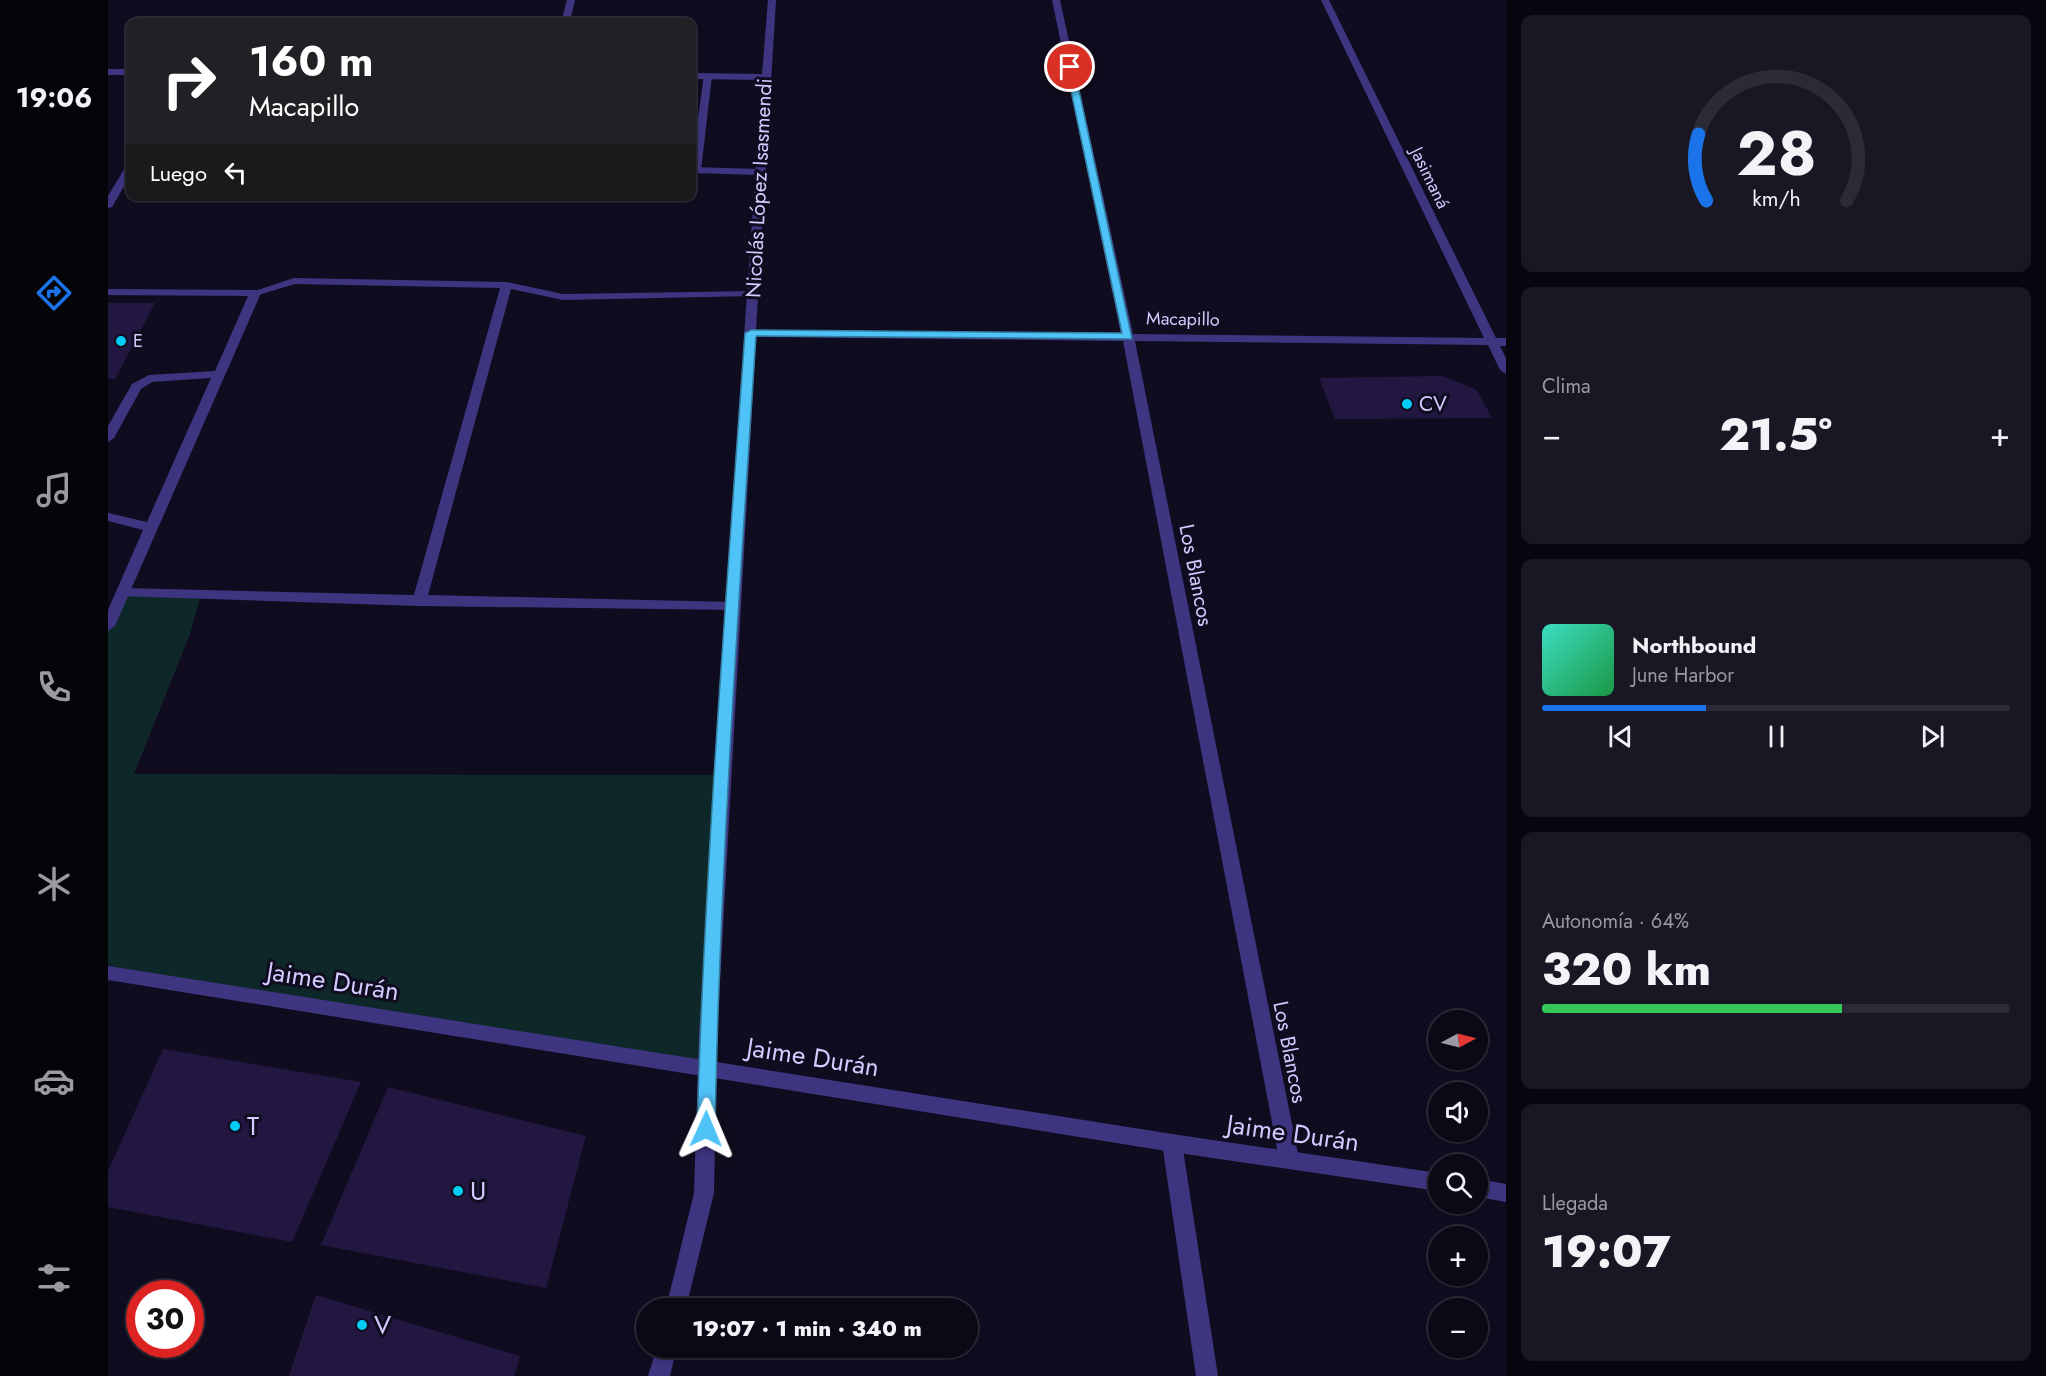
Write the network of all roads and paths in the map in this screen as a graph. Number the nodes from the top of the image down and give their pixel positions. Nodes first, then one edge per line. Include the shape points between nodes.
1 (571, 0) edge
2 (772, 0) edge
3 (1056, 0) edge
4 (1325, 0) edge
5 (566, 18) edge
6 (108, 72) edge
7 (126, 72) edge
8 (696, 76) edge
9 (706, 76) junction
10 (765, 77) junction
11 (696, 154) edge
12 (696, 170) edge
13 (759, 172) junction
14 (126, 175) edge
15 (108, 205) edge
16 (507, 285) junction
17 (108, 292) edge
18 (753, 292) junction
19 (255, 293) junction
20 (751, 333) junction
21 (1128, 337) junction
22 (1492, 342) junction
23 (1506, 342) edge
24 (1506, 370) edge
25 (219, 374) junction
26 (108, 438) edge
27 (108, 517) edge
28 (152, 528) junction
29 (123, 593) junction
30 (419, 601) junction
31 (732, 607) junction
32 (108, 626) edge
33 (108, 973) edge
34 (707, 1067) junction
35 (1172, 1143) junction
36 (1289, 1159) junction
37 (1428, 1180) edge
38 (1488, 1190) edge
39 (1506, 1193) edge
40 (678, 1298) edge
41 (664, 1358) edge
42 (659, 1376) edge
43 (1208, 1376) edge

1 - 5 street
2 - 10 street, Nicolás López Isasmendi
3 - 21 street, Los Blancos
4 - 22 street, Jasimaná
6 - 7 street
8 - 9 street
9 - 10 street
9 - 11 street
10 - 13 street, Nicolás López Isasmendi
12 - 13 street
13 - 18 street, Nicolás López Isasmendi
14 - 15 street
16 - 18 street via 563,297
16 - 19 street via 294,281
16 - 30 street
17 - 19 street
18 - 20 street, Nicolás López Isasmendi
19 - 25 street
20 - 21 street, Macapillo
20 - 31 street, Nicolás López Isasmendi
21 - 22 street, Macapillo
21 - 36 street, Los Blancos
22 - 23 street, Macapillo
22 - 24 street, Jasimaná
25 - 26 street via 149,379 136,387
25 - 28 street
27 - 28 street
28 - 29 street
29 - 30 street
29 - 32 street
30 - 31 street
31 - 34 street, Nicolás López Isasmendi
33 - 34 street, Jaime Durán
34 - 35 street, Jaime Durán
34 - 40 street, Nicolás López Isasmendi via 704,1193
35 - 36 street, Jaime Durán
35 - 43 street
36 - 37 street, Jaime Durán
38 - 39 street
41 - 42 street

